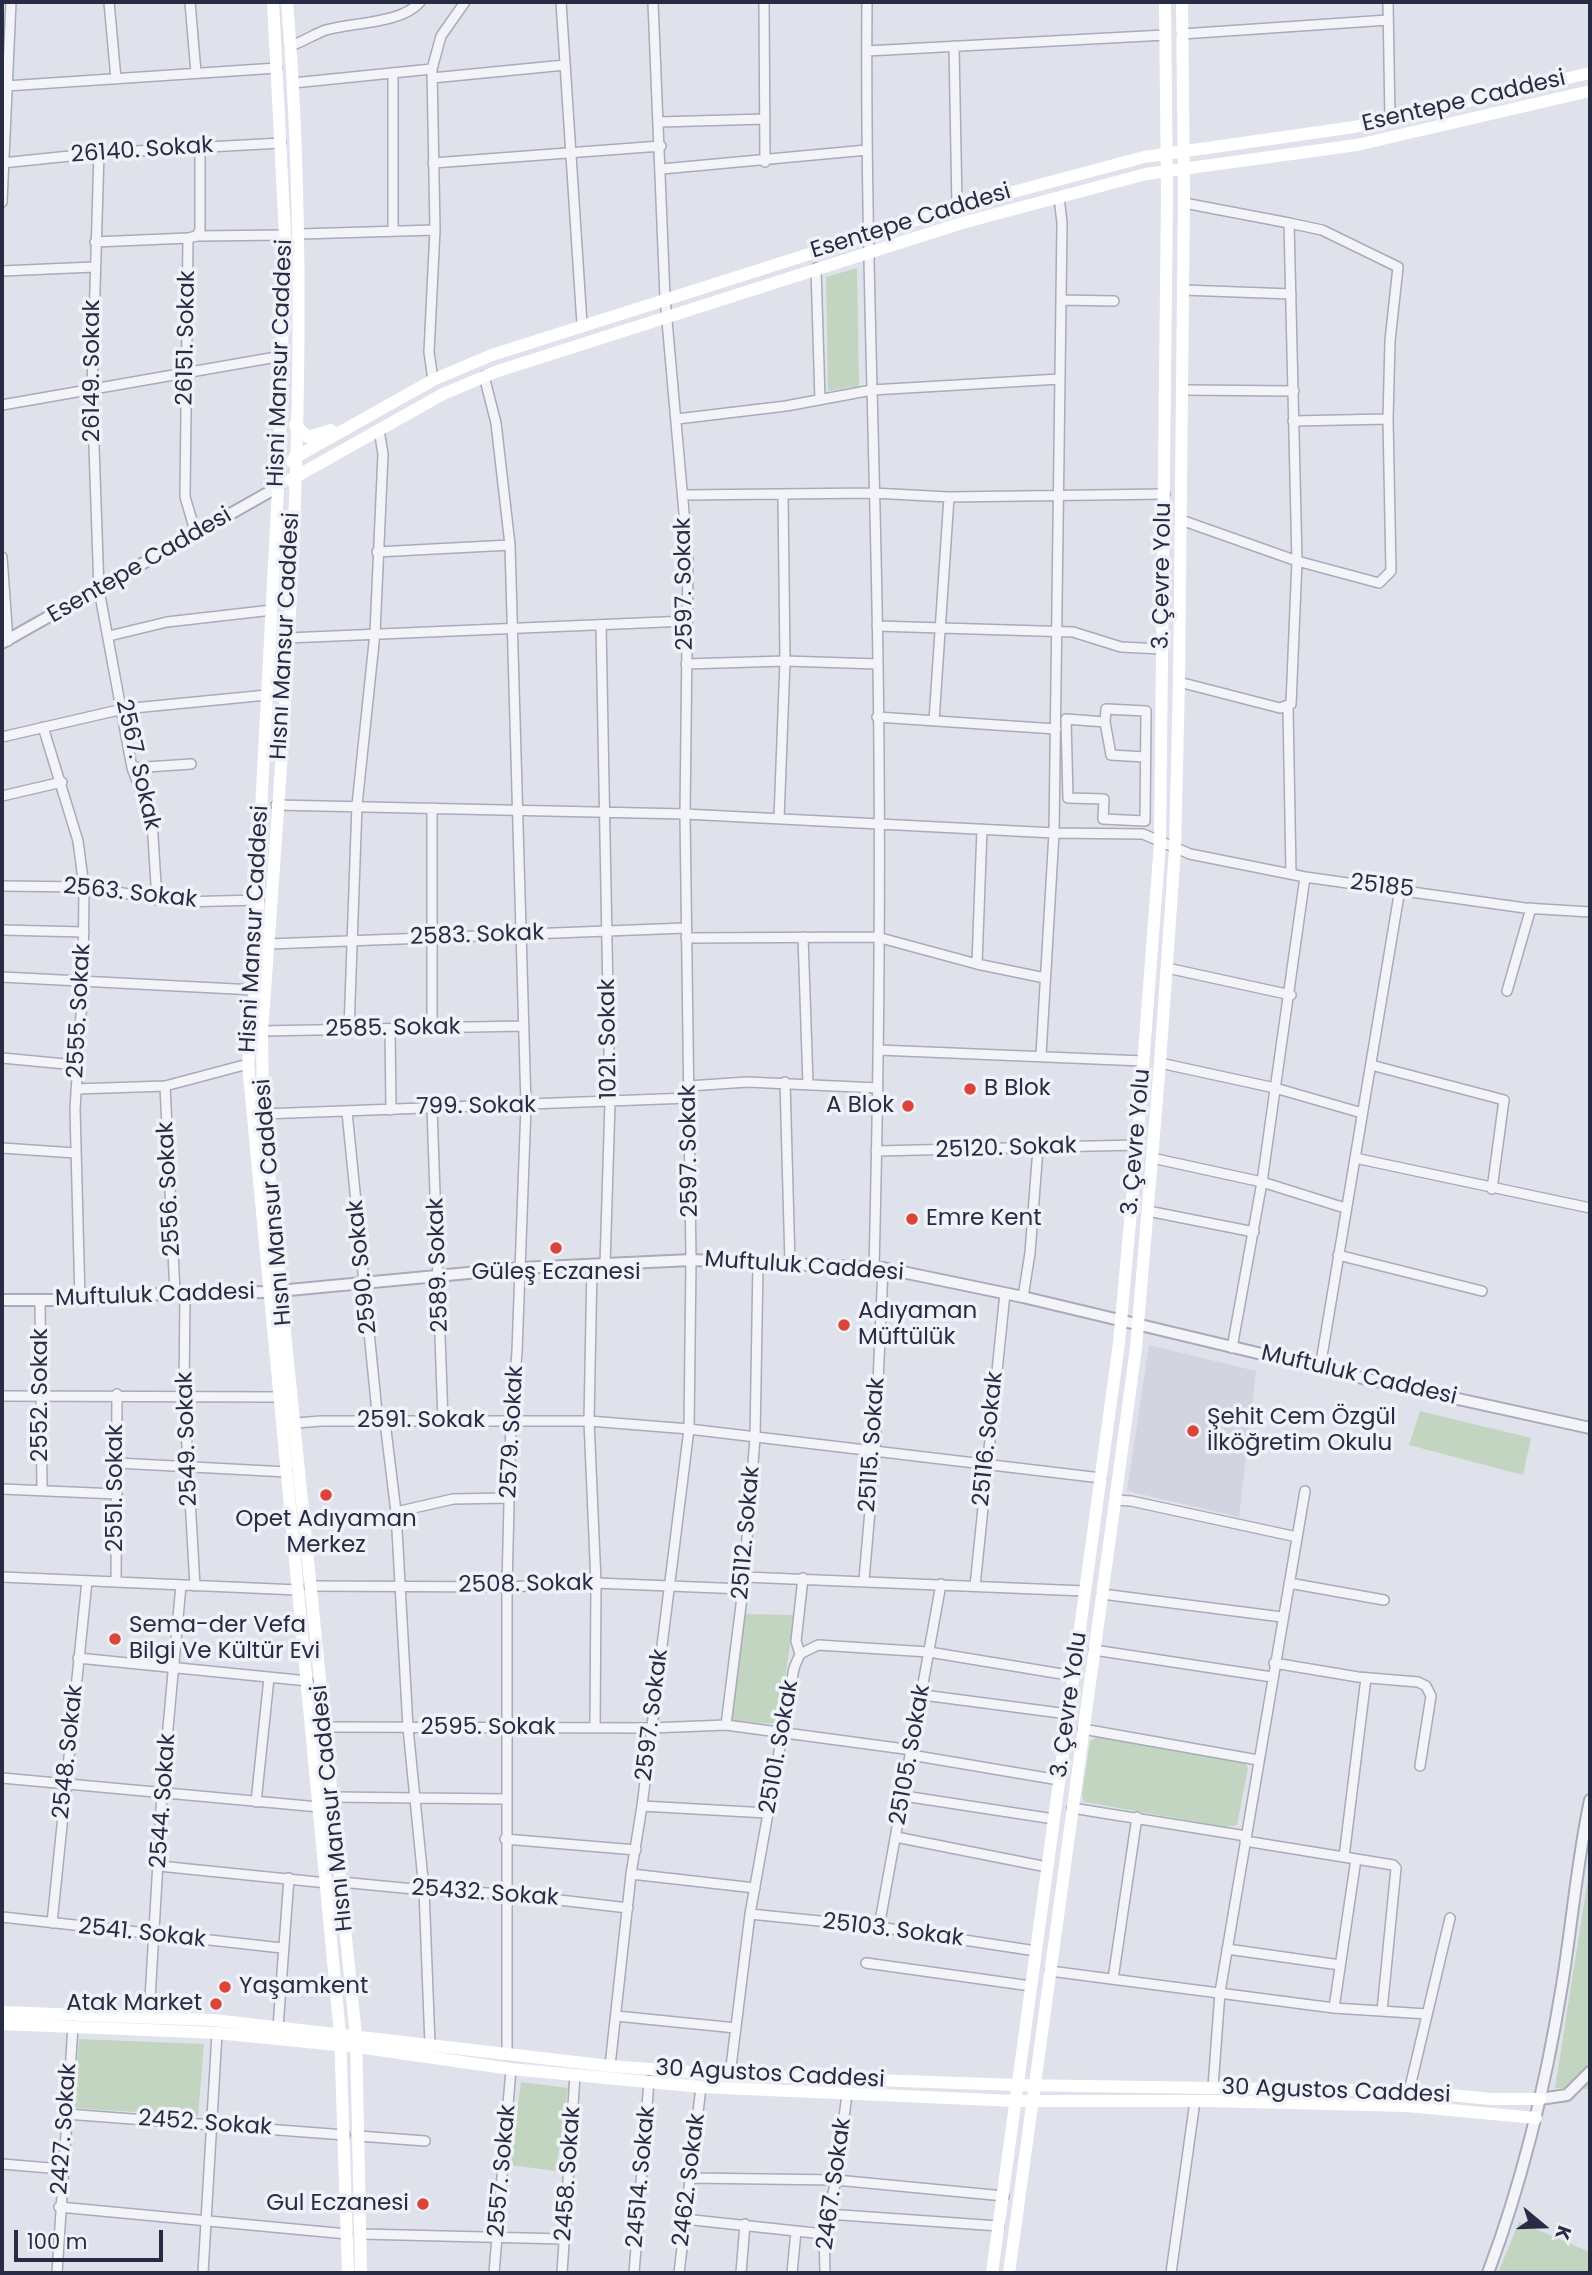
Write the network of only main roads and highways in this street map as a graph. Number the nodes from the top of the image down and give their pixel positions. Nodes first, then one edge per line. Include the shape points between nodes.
1 (273, 2) edge
2 (287, 2) edge
3 (1165, 2) edge
4 (1182, 2) edge
5 (1590, 73) edge
6 (1590, 91) edge
7 (1184, 151) junction
8 (1167, 154) junction
9 (1184, 169) junction
10 (1167, 172) junction
11 (362, 420) junction
12 (295, 425) junction
13 (294, 457) junction
14 (294, 477) junction
15 (278, 487) junction
16 (274, 1291) junction
17 (304, 1588) junction
18 (334, 1882) junction
19 (2, 2012) edge
20 (2, 2025) edge
21 (340, 2040) junction
22 (356, 2041) junction
23 (1017, 2085) junction
24 (1034, 2085) junction
25 (1540, 2099) road end
26 (1015, 2101) junction
27 (1032, 2101) junction
28 (1536, 2118) road end
29 (348, 2273) edge
30 (361, 2273) edge
31 (992, 2273) edge
32 (1009, 2273) edge

1 - 15 main road, Hisni Mansur Caddesi via 285,235
2 - 12 main road, Hısnı Mansur Caddesi via 300,234
3 - 8 main road, 3. Çevre Yolu
4 - 7 main road, 3. Çevre Yolu
5 - 7 main road, Esentepe Caddesi via 1390,120
6 - 9 main road, Esentepe Caddesi via 1357,145
7 - 8 main road, Esentepe Caddesi
7 - 9 main road, 3. Çevre Yolu
8 - 10 main road, 3. Çevre Yolu
8 - 11 main road, Esentepe Caddesi via 957,207 506,349 433,380
9 - 10 main road, Esentepe Caddesi
9 - 24 main road, 3. Çevre Yolu via 1175,849 1160,1063 1138,1326
10 - 14 main road, Esentepe Caddesi via 1059,197 868,252 484,376
10 - 23 main road, 3. Çevre Yolu via 1160,843 1137,1145 1121,1322
11 - 12 main road via 312,437
11 - 13 main road, Esentepe Caddesi
12 - 13 main road, Hısnı Mansur Caddesi
13 - 14 main road, Hısnı Mansur Caddesi
13 - 15 main road
14 - 15 main road, Esentepe Caddesi
14 - 16 main road, Hısnı Mansur Caddesi via 262,1031
15 - 16 main road, Hisni Mansur Caddesi via 248,1064
16 - 17 main road, Hisni Mansur Caddesi via 279,1397
16 - 17 main road, Hısnı Mansur Caddesi via 296,1423
17 - 18 main road, Hısnı Mansur Caddesi via 325,1727
17 - 18 main road, Hisni Mansur Caddesi via 318,1807
18 - 21 main road, Hisni Mansur Caddesi
18 - 22 main road, Hısnı Mansur Caddesi
19 - 21 main road, 30 Agustos Caddesi via 149,2016 278,2027
20 - 21 main road, 30 Agustos Caddesi
21 - 22 main road, 30 Agustos Caddesi
21 - 29 main road, Hisni Mansur Caddesi
22 - 23 main road, 30 Agustos Caddesi via 730,2075
22 - 26 main road, 30 Agustos Caddesi via 511,2069 701,2087
22 - 30 main road, Hısnı Mansur Caddesi
23 - 24 main road, 30 Agustos Caddesi
23 - 26 main road, 3. Çevre Yolu
24 - 25 main road, 30 Agustos Caddesi via 1409,2091
24 - 27 main road, 3. Çevre Yolu
26 - 27 main road, 30 Agustos Caddesi
26 - 31 main road, 3. Çevre Yolu
27 - 28 main road, 30 Agustos Caddesi via 1407,2106
27 - 32 main road, 3. Çevre Yolu

